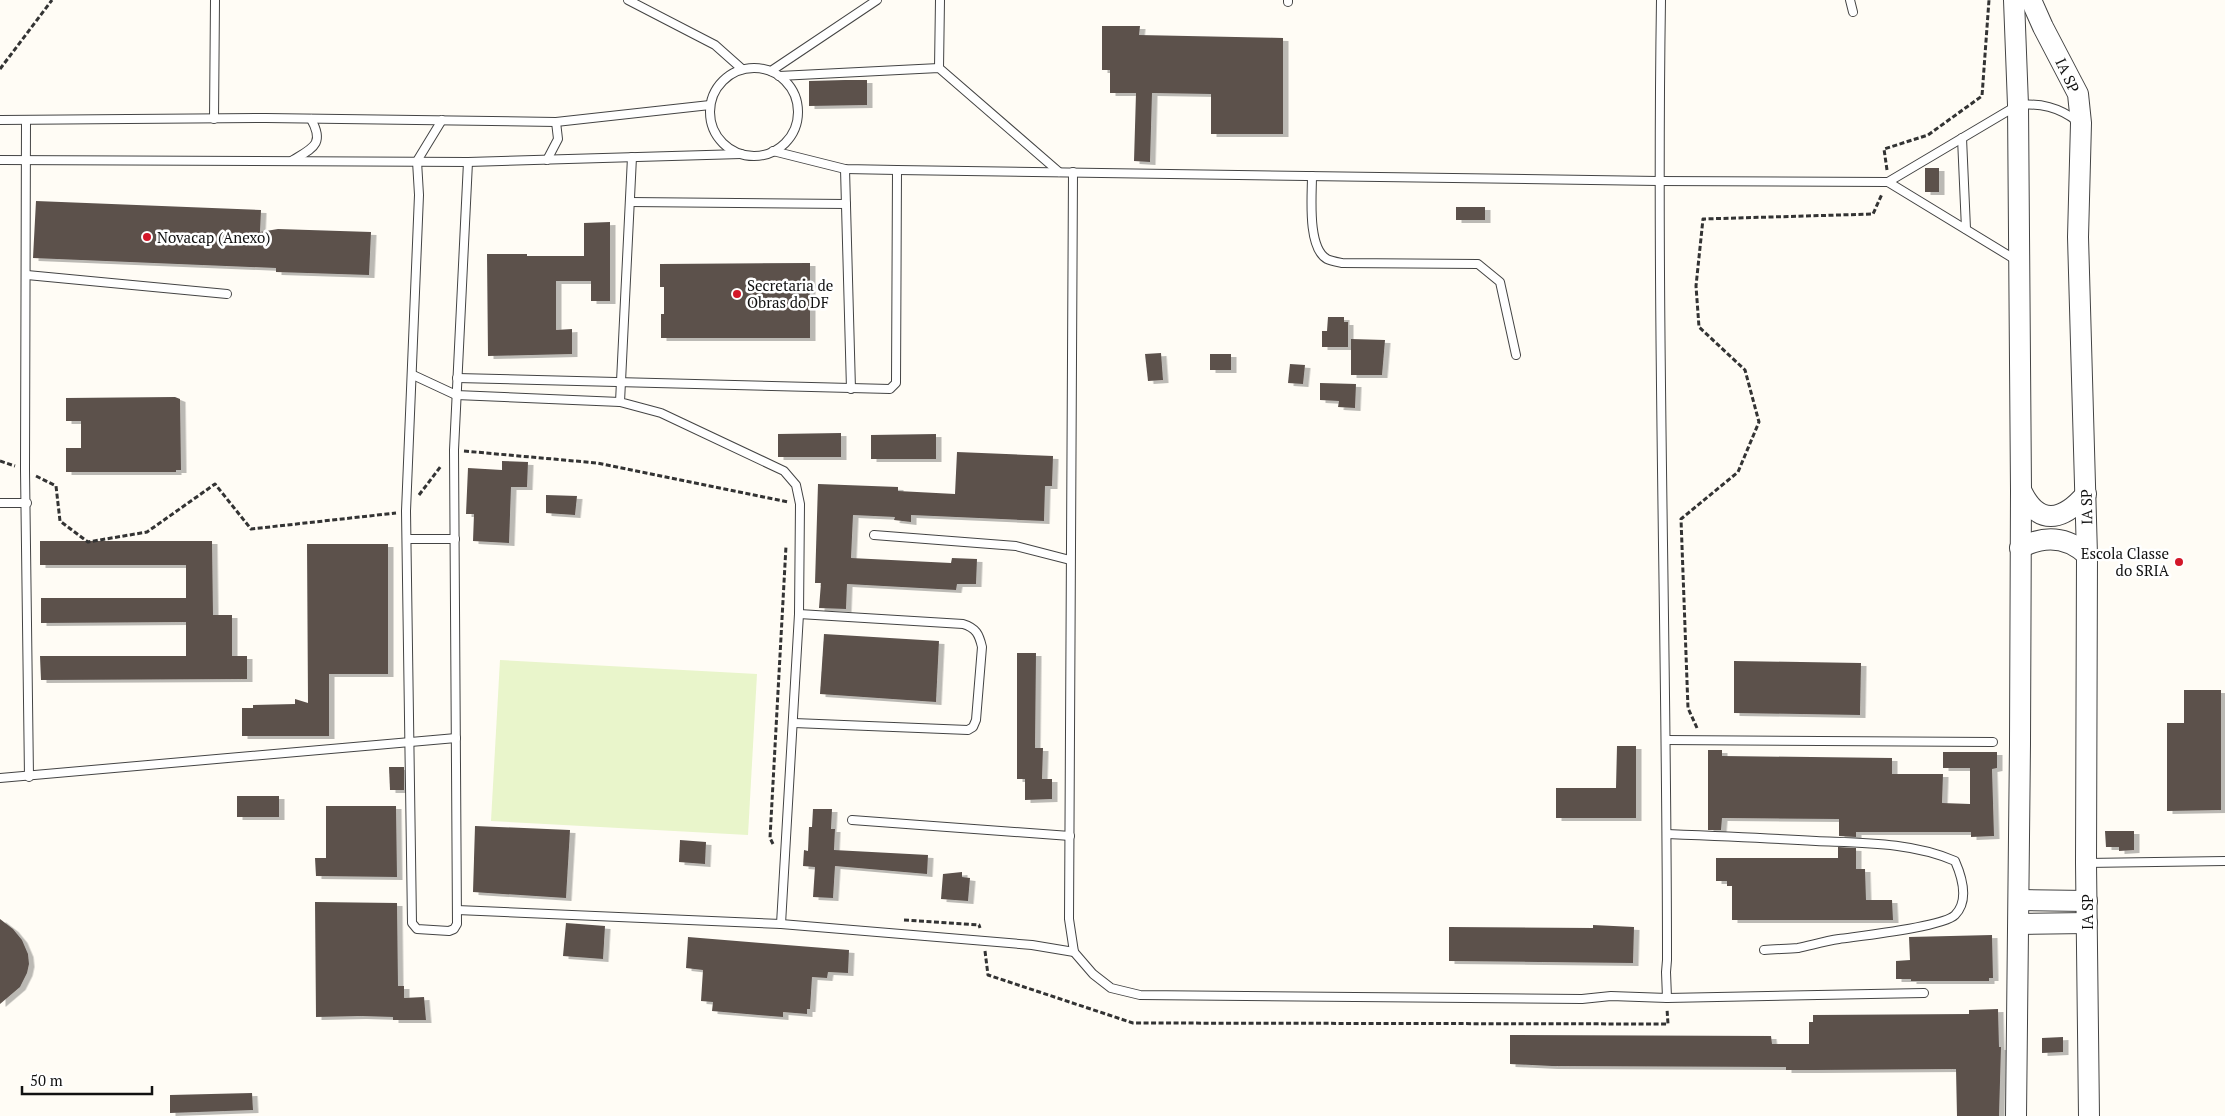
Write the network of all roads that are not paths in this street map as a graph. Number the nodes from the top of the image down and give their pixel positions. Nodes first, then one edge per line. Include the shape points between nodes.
1 (216, 0) edge
2 (628, 0) edge
3 (877, 0) edge
4 (940, 0) edge
5 (1661, 0) edge
6 (1850, 0) edge
7 (2014, 0) edge
8 (2032, 0) edge
9 (1852, 12) dead end
10 (939, 68) junction
11 (742, 69) junction
12 (771, 71) junction
13 (779, 76) junction
14 (2018, 105) junction
15 (710, 106) junction
16 (214, 119) junction
17 (311, 119) junction
18 (0, 120) edge
19 (26, 120) junction
20 (442, 120) junction
21 (556, 122) junction
22 (2081, 123) junction
23 (1962, 138) junction
24 (773, 151) junction
25 (741, 154) junction
26 (632, 157) junction
27 (0, 160) edge
28 (25, 160) junction
29 (292, 160) junction
30 (547, 160) junction
31 (417, 161) junction
32 (468, 162) junction
33 (846, 168) junction
34 (897, 170) junction
35 (1059, 172) junction
36 (1073, 172) junction
37 (1312, 176) junction
38 (1658, 181) junction
39 (1888, 182) junction
40 (630, 202) junction
41 (846, 204) junction
42 (1966, 229) junction
43 (2018, 261) junction
44 (27, 274) junction
45 (227, 294) dead end
46 (1516, 355) dead end
47 (413, 375) junction
48 (457, 378) junction
49 (621, 383) junction
50 (851, 389) junction
51 (456, 395) junction
52 (620, 402) junction
53 (2020, 490) junction
54 (2086, 494) junction
55 (27, 502) junction
56 (0, 503) edge
57 (874, 536) dead end
58 (407, 538) junction
59 (455, 539) junction
60 (2020, 548) junction
61 (2087, 555) junction
62 (1070, 560) junction
63 (799, 614) junction
64 (794, 723) junction
65 (456, 738) junction
66 (1666, 740) junction
67 (1993, 742) dead end
68 (411, 743) junction
69 (29, 777) junction
70 (0, 778) edge
71 (852, 820) dead end
72 (1667, 834) junction
73 (1070, 836) junction
74 (2225, 861) edge
75 (2086, 863) junction
76 (2019, 900) junction
77 (2087, 901) junction
78 (457, 910) junction
79 (2087, 923) junction
80 (781, 924) junction
81 (2018, 924) junction
82 (1764, 950) dead end
83 (1074, 952) junction
84 (1924, 993) dead end
85 (1668, 998) junction
86 (2016, 1116) edge
87 (2089, 1116) edge

1 - 16 lane
2 - 11 lane via 715,45
3 - 12 lane
4 - 10 lane
5 - 38 lane
6 - 9 lane
7 - 14 street
8 - 22 street, IA SP via 2078,94
10 - 13 lane
10 - 35 lane
11 - 12 lane
11 - 15 lane via 721,82
12 - 13 lane
13 - 24 lane via 789,84 795,96 797,122 784,144
14 - 22 lane via 2050,106
14 - 23 lane
14 - 43 street
15 - 21 lane
15 - 25 lane via 716,135 727,147
16 - 17 lane
16 - 19 lane
17 - 20 lane
17 - 29 lane via 318,131 318,140 313,148
18 - 19 lane
19 - 28 lane
20 - 21 lane
20 - 31 lane
21 - 30 lane via 558,139
22 - 54 street, IA SP via 2078,237
23 - 39 lane
23 - 42 lane
24 - 25 lane via 757,156
24 - 33 lane
25 - 26 lane
26 - 30 lane
26 - 40 lane
27 - 28 lane
28 - 29 lane
28 - 44 lane
29 - 31 lane
30 - 32 lane
31 - 32 lane
31 - 47 lane via 419,195
32 - 48 lane
33 - 34 lane
33 - 41 lane
34 - 35 lane
34 - 50 lane via 896,383 890,389
35 - 36 lane
36 - 37 lane
36 - 62 lane
37 - 38 lane
37 - 46 lane via 1312,219 1318,250 1326,259 1342,263 1478,264 1500,282
38 - 39 lane
38 - 66 lane
39 - 42 lane
40 - 41 lane
40 - 49 lane
41 - 50 lane
42 - 43 lane
43 - 53 street
44 - 45 lane
44 - 55 lane
47 - 51 lane
47 - 58 lane
48 - 49 lane
48 - 51 lane
49 - 50 lane
49 - 52 lane
51 - 52 lane
51 - 59 lane
52 - 63 lane via 662,413 784,471 796,485 800,504
53 - 54 street via 2036,512 2050,516 2064,514
53 - 60 street
54 - 61 street, IA SP
55 - 56 lane
55 - 69 lane
57 - 62 lane via 1016,546
58 - 59 lane
58 - 68 lane
59 - 65 lane
60 - 61 street via 2047,539 2065,540
60 - 76 street
61 - 75 street, IA SP
62 - 73 lane
63 - 64 lane
63 - 64 lane via 963,624 974,628 982,647 976,720 968,730
64 - 80 lane
65 - 68 lane
65 - 78 lane
66 - 67 lane
66 - 72 lane
68 - 69 lane
68 - 78 lane via 412,923 417,929 449,931 457,924
69 - 70 lane
71 - 73 lane
72 - 82 lane via 1862,843 1919,850 1954,861 1959,872 1963,895 1954,916 1880,934 1798,948
72 - 85 lane
73 - 83 lane via 1069,919
74 - 75 lane
75 - 77 street, IA SP
76 - 77 street
76 - 81 street
77 - 79 street, IA SP
78 - 80 lane
79 - 81 street
79 - 87 street, IA SP
80 - 83 lane via 1032,945
81 - 86 street
83 - 85 lane via 1110,988 1140,994
84 - 85 lane

